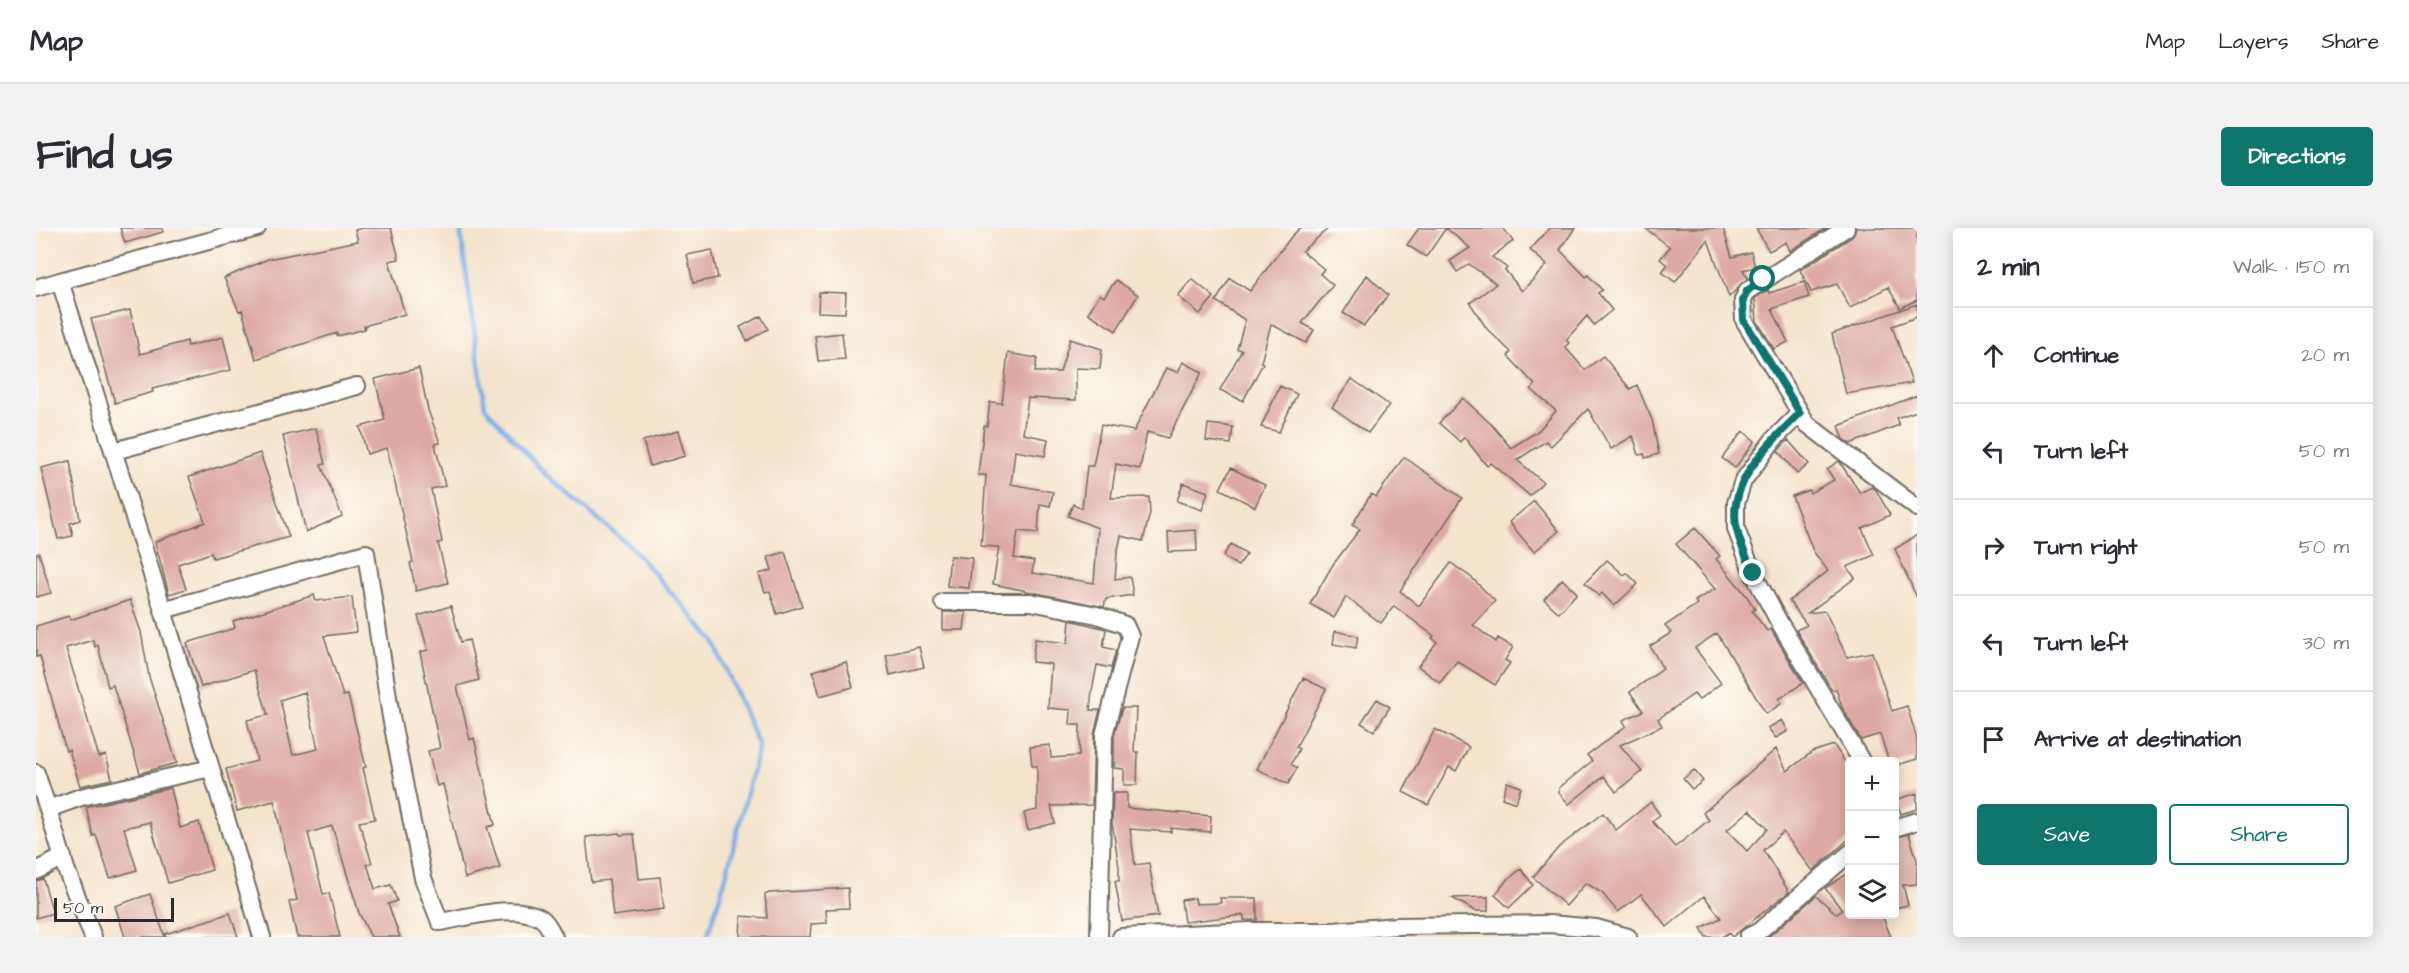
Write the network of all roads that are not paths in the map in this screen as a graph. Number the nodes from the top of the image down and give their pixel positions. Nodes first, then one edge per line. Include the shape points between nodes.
1 (257, 228) edge
2 (1846, 228) edge
3 (60, 281) junction
4 (36, 288) edge
5 (357, 386) dead end
6 (1800, 413) junction
7 (114, 451) junction
8 (1917, 508) edge
9 (943, 602) dead end
10 (163, 610) junction
11 (1859, 757) edge
12 (211, 768) junction
13 (36, 773) edge
14 (48, 809) junction
15 (63, 857) junction
16 (1845, 857) edge
17 (36, 871) edge
18 (441, 929) edge
19 (1451, 932) edge
20 (93, 937) edge
21 (262, 937) edge
22 (554, 937) edge
23 (1099, 937) edge
24 (1121, 937) edge
25 (1628, 937) edge
26 (1748, 937) edge

1 - 3 street
2 - 6 street via 1763,279 1747,291 1743,300 1744,320
3 - 4 street
3 - 7 street
5 - 7 street
6 - 8 street via 1807,424
6 - 11 street via 1774,439 1743,481 1736,503 1736,529 1753,573 1778,620
7 - 10 street
9 - 23 street via 1031,602 1097,615 1125,625 1130,636 1104,735
10 - 12 street
10 - 18 street via 366,553 423,878
12 - 14 street via 81,797
12 - 21 street
13 - 14 street
14 - 15 street
15 - 17 street
15 - 20 street
16 - 26 street
18 - 22 street via 489,913 526,913 543,919
19 - 24 street via 1251,931
19 - 25 street via 1549,924 1596,928

